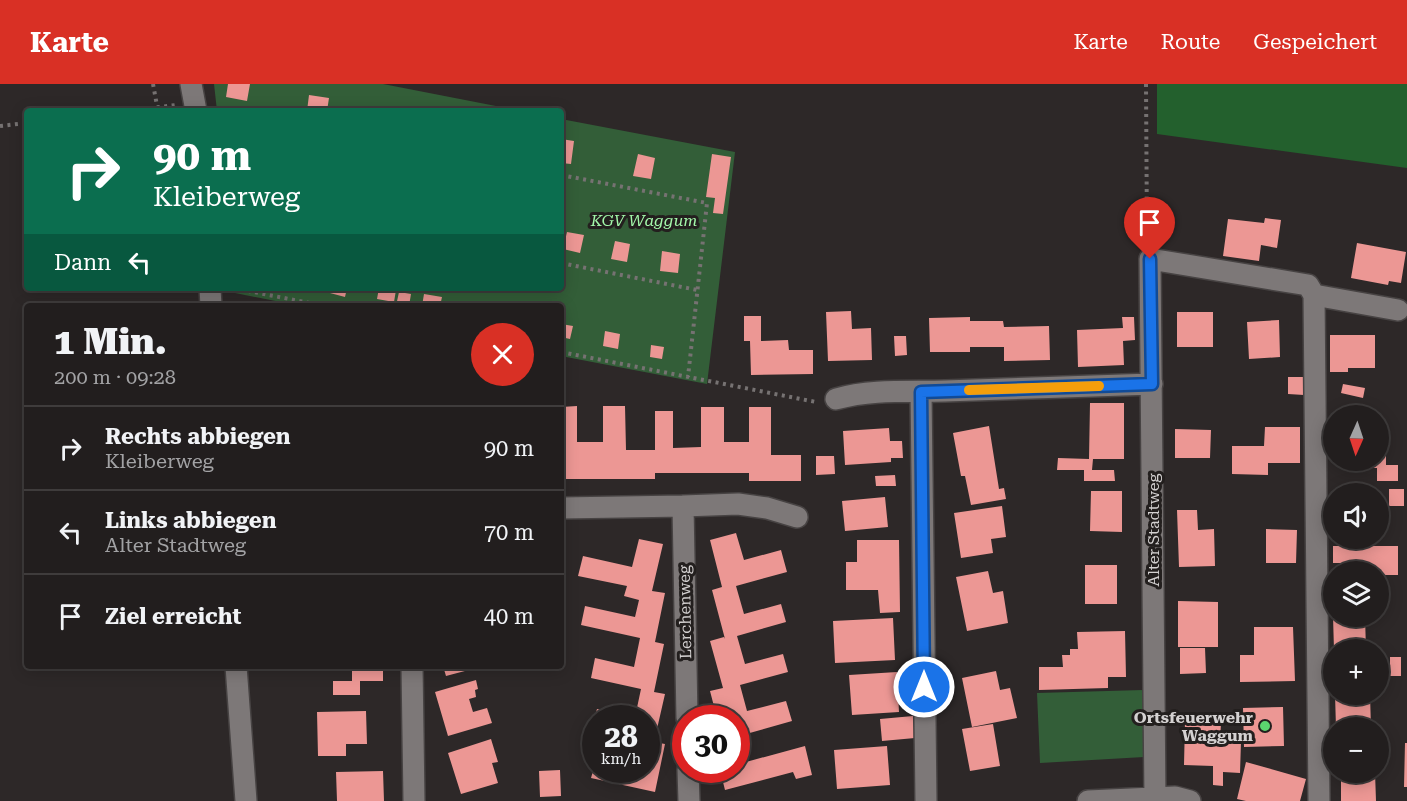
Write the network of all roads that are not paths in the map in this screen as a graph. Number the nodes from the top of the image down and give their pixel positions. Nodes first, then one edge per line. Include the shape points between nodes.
1 (1314, 295) junction
2 (1398, 310) dead end
3 (1152, 384) junction
4 (921, 392) junction
5 (836, 399) road end
6 (683, 506) junction
7 (564, 508) edge
8 (797, 517) dead end
9 (236, 669) edge
10 (412, 669) edge
11 (687, 705) edge
12 (688, 783) edge
13 (1155, 799) edge
14 (246, 801) edge
15 (414, 801) edge
16 (689, 801) edge
17 (926, 801) edge
18 (1088, 801) edge
19 (1190, 801) edge
20 (1319, 801) edge

1 - 2 street
1 - 3 street, Alter Stadtweg via 1308,285 1150,259
1 - 20 street
3 - 4 street
3 - 13 street, Alter Stadtweg
4 - 5 street via 878,391
4 - 17 street
6 - 7 street
6 - 8 street via 738,504
6 - 11 street, Lerchenweg
9 - 14 street
10 - 15 street
12 - 16 street
13 - 18 street
13 - 19 street via 1175,797

